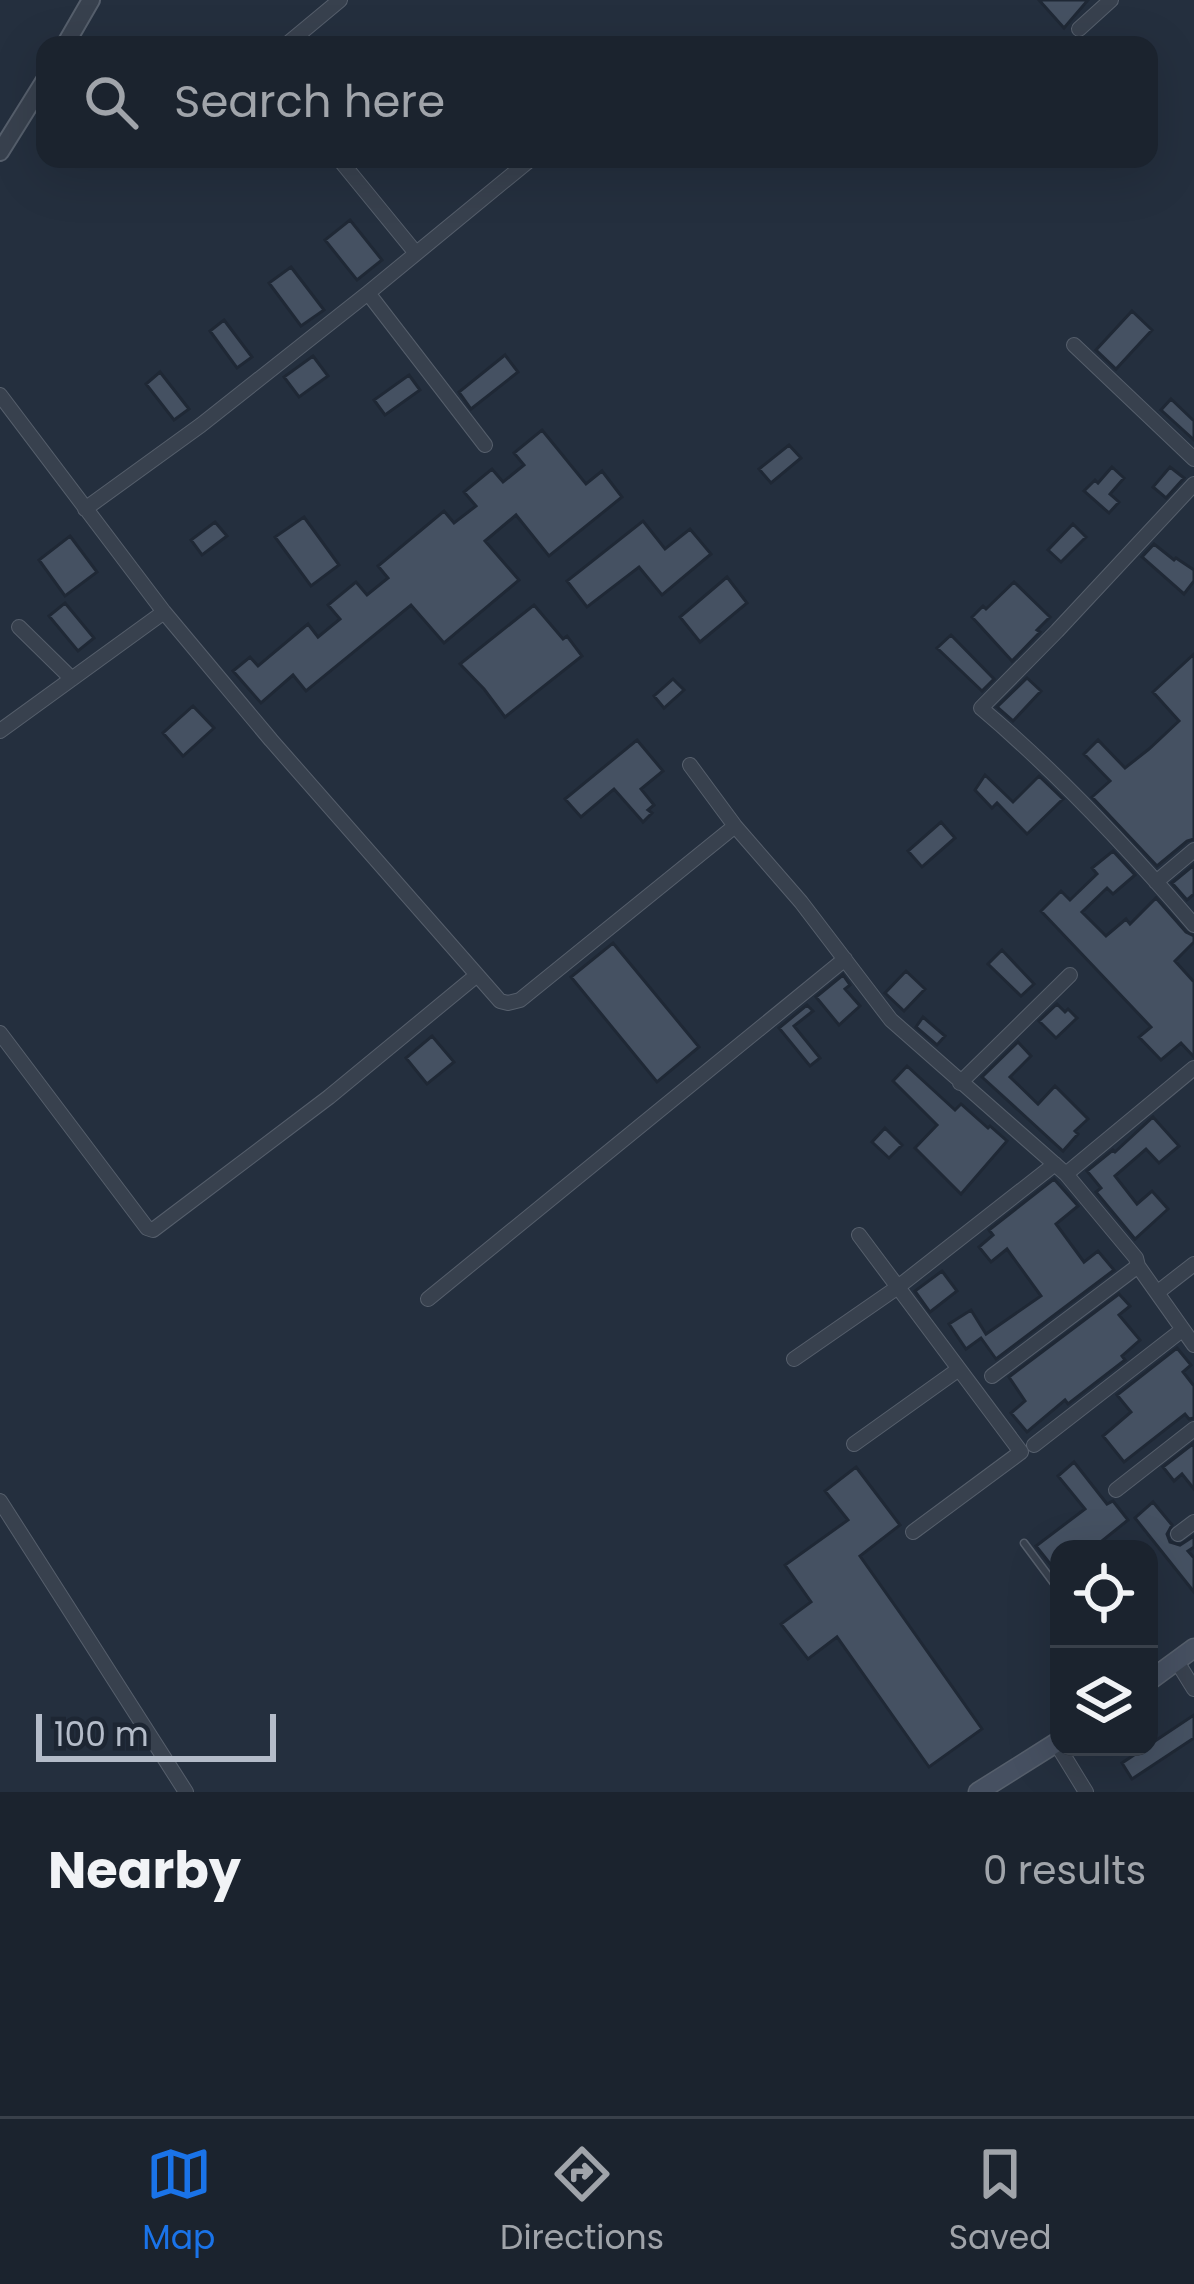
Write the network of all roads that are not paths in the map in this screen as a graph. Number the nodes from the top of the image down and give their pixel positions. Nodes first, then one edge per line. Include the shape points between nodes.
1 (91, 0) edge
2 (340, 0) edge
3 (1111, 0) edge
4 (1079, 28) dead end
5 (70, 36) edge
6 (297, 36) edge
7 (36, 94) edge
8 (0, 152) edge
9 (346, 168) edge
10 (520, 168) edge
11 (415, 252) junction
12 (368, 293) junction
13 (1074, 345) dead end
14 (0, 395) edge
15 (485, 445) dead end
16 (1194, 458) edge
17 (1194, 484) edge
18 (85, 508) junction
19 (164, 612) junction
20 (19, 627) dead end
21 (72, 679) junction
22 (0, 731) edge
23 (690, 765) dead end
24 (734, 826) junction
25 (1194, 850) edge
26 (1156, 882) junction
27 (1194, 925) edge
28 (845, 958) junction
29 (477, 975) junction
30 (1070, 975) dead end
31 (0, 1033) edge
32 (1194, 1068) edge
33 (960, 1083) junction
34 (1060, 1169) junction
35 (860, 1235) dead end
36 (1194, 1264) edge
37 (1138, 1266) junction
38 (898, 1287) junction
39 (1158, 1292) junction
40 (428, 1299) dead end
41 (1189, 1335) edge
42 (794, 1359) dead end
43 (959, 1369) junction
44 (992, 1376) dead end
45 (1194, 1429) edge
46 (854, 1444) dead end
47 (1034, 1444) dead end
48 (1115, 1490) dead end
49 (0, 1501) edge
50 (1194, 1522) edge
51 (914, 1532) dead end
52 (1178, 1534) dead end
53 (1024, 1543) dead end
54 (1050, 1578) edge
55 (1194, 1648) edge
56 (1176, 1660) junction
57 (1158, 1674) edge
58 (1194, 1689) edge
59 (1050, 1747) edge
60 (1066, 1756) edge
61 (187, 1792) edge
62 (978, 1792) edge
63 (1086, 1792) edge

1 - 5 street
2 - 6 street
3 - 4 street
7 - 8 street
9 - 11 street
10 - 11 street
11 - 12 street
12 - 15 street
12 - 18 street
13 - 16 street
14 - 18 street
17 - 26 street via 981,708
18 - 19 street
19 - 21 street
19 - 29 street
20 - 21 street
21 - 22 street
23 - 24 street
24 - 28 street
24 - 29 street via 520,1000 500,1001
25 - 26 street
26 - 27 street
28 - 33 street via 891,1020
28 - 40 street
29 - 31 street via 153,1230
30 - 33 street
32 - 34 street
33 - 34 street
34 - 37 street
34 - 38 street
35 - 38 street
36 - 39 street
37 - 39 street
37 - 44 street
38 - 42 street
38 - 43 street
39 - 41 street
41 - 47 street
43 - 46 street
43 - 51 street via 1021,1452
45 - 48 street
49 - 61 street
50 - 52 street
53 - 54 lane
55 - 56 main road
56 - 57 main road
56 - 58 street
59 - 62 main road
60 - 63 street

